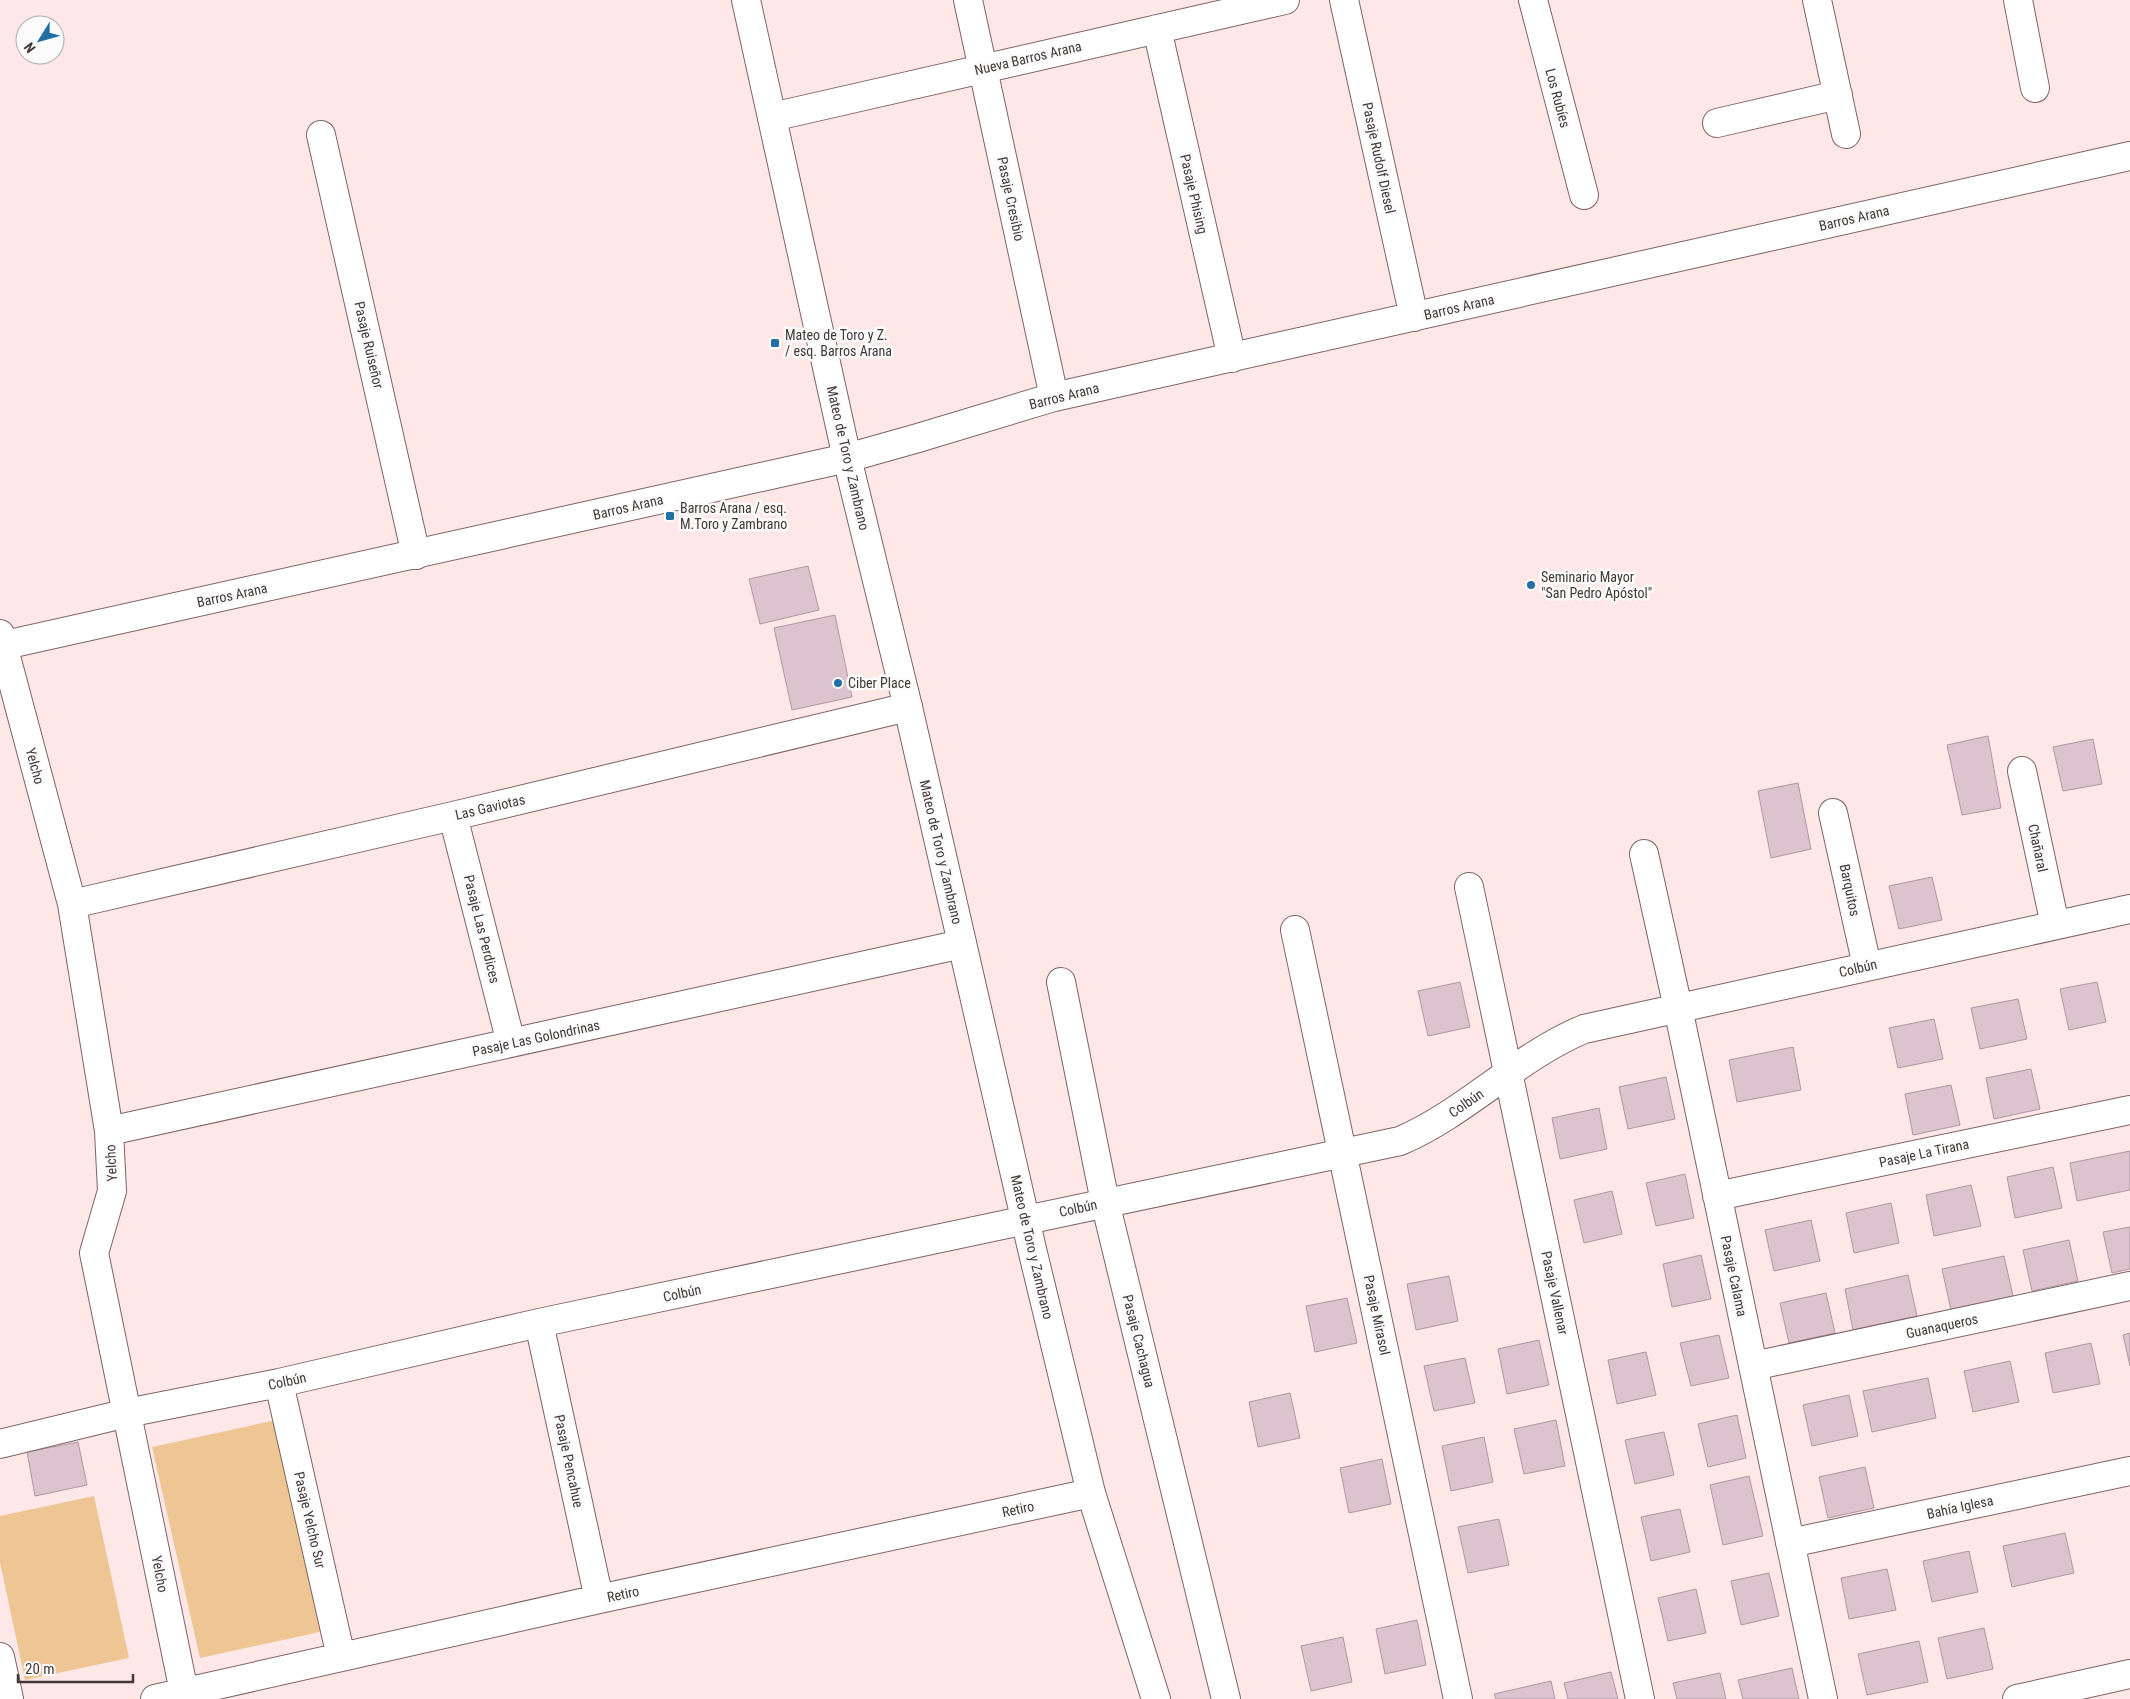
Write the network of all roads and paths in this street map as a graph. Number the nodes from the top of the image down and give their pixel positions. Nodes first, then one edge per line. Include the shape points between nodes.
1 (746, 0) edge
2 (968, 0) edge
3 (1285, 0) edge
4 (1344, 0) edge
5 (1533, 0) edge
6 (1817, 0) edge
7 (2018, 0) edge
8 (1157, 29) junction
9 (983, 69) junction
10 (2035, 88) dead end
11 (1838, 95) junction
12 (772, 117) junction
13 (1717, 123) dead end
14 (1846, 134) dead end
15 (321, 135) dead end
16 (2130, 156) edge
17 (1584, 195) dead end
18 (1414, 317) junction
19 (1232, 358) junction
20 (1054, 397) junction
21 (846, 458) junction
22 (416, 555) junction
23 (1, 642) edge
24 (908, 707) junction
25 (2022, 771) dead end
26 (1833, 813) dead end
27 (453, 816) junction
28 (1644, 854) dead end
29 (1469, 887) dead end
30 (72, 904) junction
31 (2130, 909) edge
32 (2055, 925) junction
33 (1295, 930) dead end
34 (962, 944) junction
35 (1867, 966) junction
36 (1061, 982) dead end
37 (1678, 1008) junction
38 (511, 1043) junction
39 (1508, 1072) junction
40 (2130, 1110) edge
41 (109, 1132) junction
42 (1343, 1152) junction
43 (1717, 1196) junction
44 (1105, 1202) junction
45 (1026, 1218) junction
46 (2130, 1286) edge
47 (539, 1323) junction
48 (1753, 1366) junction
49 (280, 1383) junction
50 (127, 1413) junction
51 (0, 1444) edge
52 (2130, 1471) edge
53 (1091, 1493) junction
54 (1790, 1543) junction
55 (599, 1599) junction
56 (341, 1657) junction
57 (0, 1658) edge
58 (2130, 1674) edge
59 (184, 1692) junction
60 (9, 1699) edge
61 (154, 1699) edge
62 (1156, 1699) edge
63 (1226, 1699) edge
64 (1458, 1699) edge
65 (1640, 1699) edge
66 (1823, 1699) edge
67 (2018, 1699) edge

1 - 12 street, Mateo de Toro y Zambrano
2 - 9 street, Pasaje Cresibio
3 - 8 street, Nueva Barros Arana
4 - 18 street, Pasaje Rudolf Diesel
5 - 17 street, Los Rubíes
6 - 11 street
7 - 10 street
8 - 9 street, Nueva Barros Arana
8 - 19 street, Pasaje Phising
9 - 12 street, Nueva Barros Arana
9 - 20 street, Pasaje Cresibio
11 - 13 street
11 - 14 street
12 - 21 street, Mateo de Toro y Zambrano
15 - 22 street, Pasaje Ruiseñor
16 - 18 street, Barros Arana
18 - 19 street, Barros Arana
19 - 20 street, Barros Arana
20 - 21 street, Barros Arana
21 - 22 street, Barros Arana
21 - 24 street, Mateo de Toro y Zambrano
22 - 23 street, Barros Arana
23 - 30 street, Yelcho
24 - 27 street, Las Gaviotas
24 - 34 street, Mateo de Toro y Zambrano
25 - 32 street, Chañaral
26 - 35 street, Barquitos
27 - 30 street, Las Gaviotas
27 - 38 street, Pasaje Las Perdices
28 - 37 street, Pasaje Calama
29 - 39 street, Pasaje Vallenar
30 - 41 street, Yelcho
31 - 32 street, Colbún
32 - 35 street, Colbún
33 - 42 street, Pasaje Mirasol
34 - 38 street, Pasaje Las Golondrinas
34 - 45 street, Mateo de Toro y Zambrano
35 - 37 street, Colbún
36 - 44 street, Pasaje Cachagua
37 - 39 street, Colbún via 1565,1037
37 - 43 street, Pasaje Calama
38 - 41 street, Pasaje Las Golondrinas
39 - 42 street, Colbún via 1434,1125 1400,1141
39 - 65 street, Pasaje Vallenar
40 - 43 street, Pasaje La Tirana
41 - 50 street, Yelcho via 112,1191 94,1253
42 - 44 street, Colbún
42 - 64 street, Pasaje Mirasol
43 - 48 street, Pasaje Calama
44 - 45 street, Colbún
44 - 63 street, Pasaje Cachagua
45 - 47 street, Colbún
45 - 53 street, Mateo de Toro y Zambrano
46 - 48 street, Guanaqueros
47 - 49 street, Colbún
47 - 55 street, Pasaje Pencahue
48 - 54 street, Pasaje Calama
49 - 50 street, Colbún
49 - 56 street, Pasaje Yelcho Sur
50 - 51 street, Colbún
50 - 59 street, Yelcho
52 - 54 street, Bahía Iglesa
53 - 55 street, Retiro
53 - 62 street, Mateo de Toro y Zambrano
54 - 66 street, Pasaje Calama
55 - 56 street, Retiro
56 - 59 street, Retiro
57 - 60 street
58 - 67 street
59 - 61 street, Retiro

